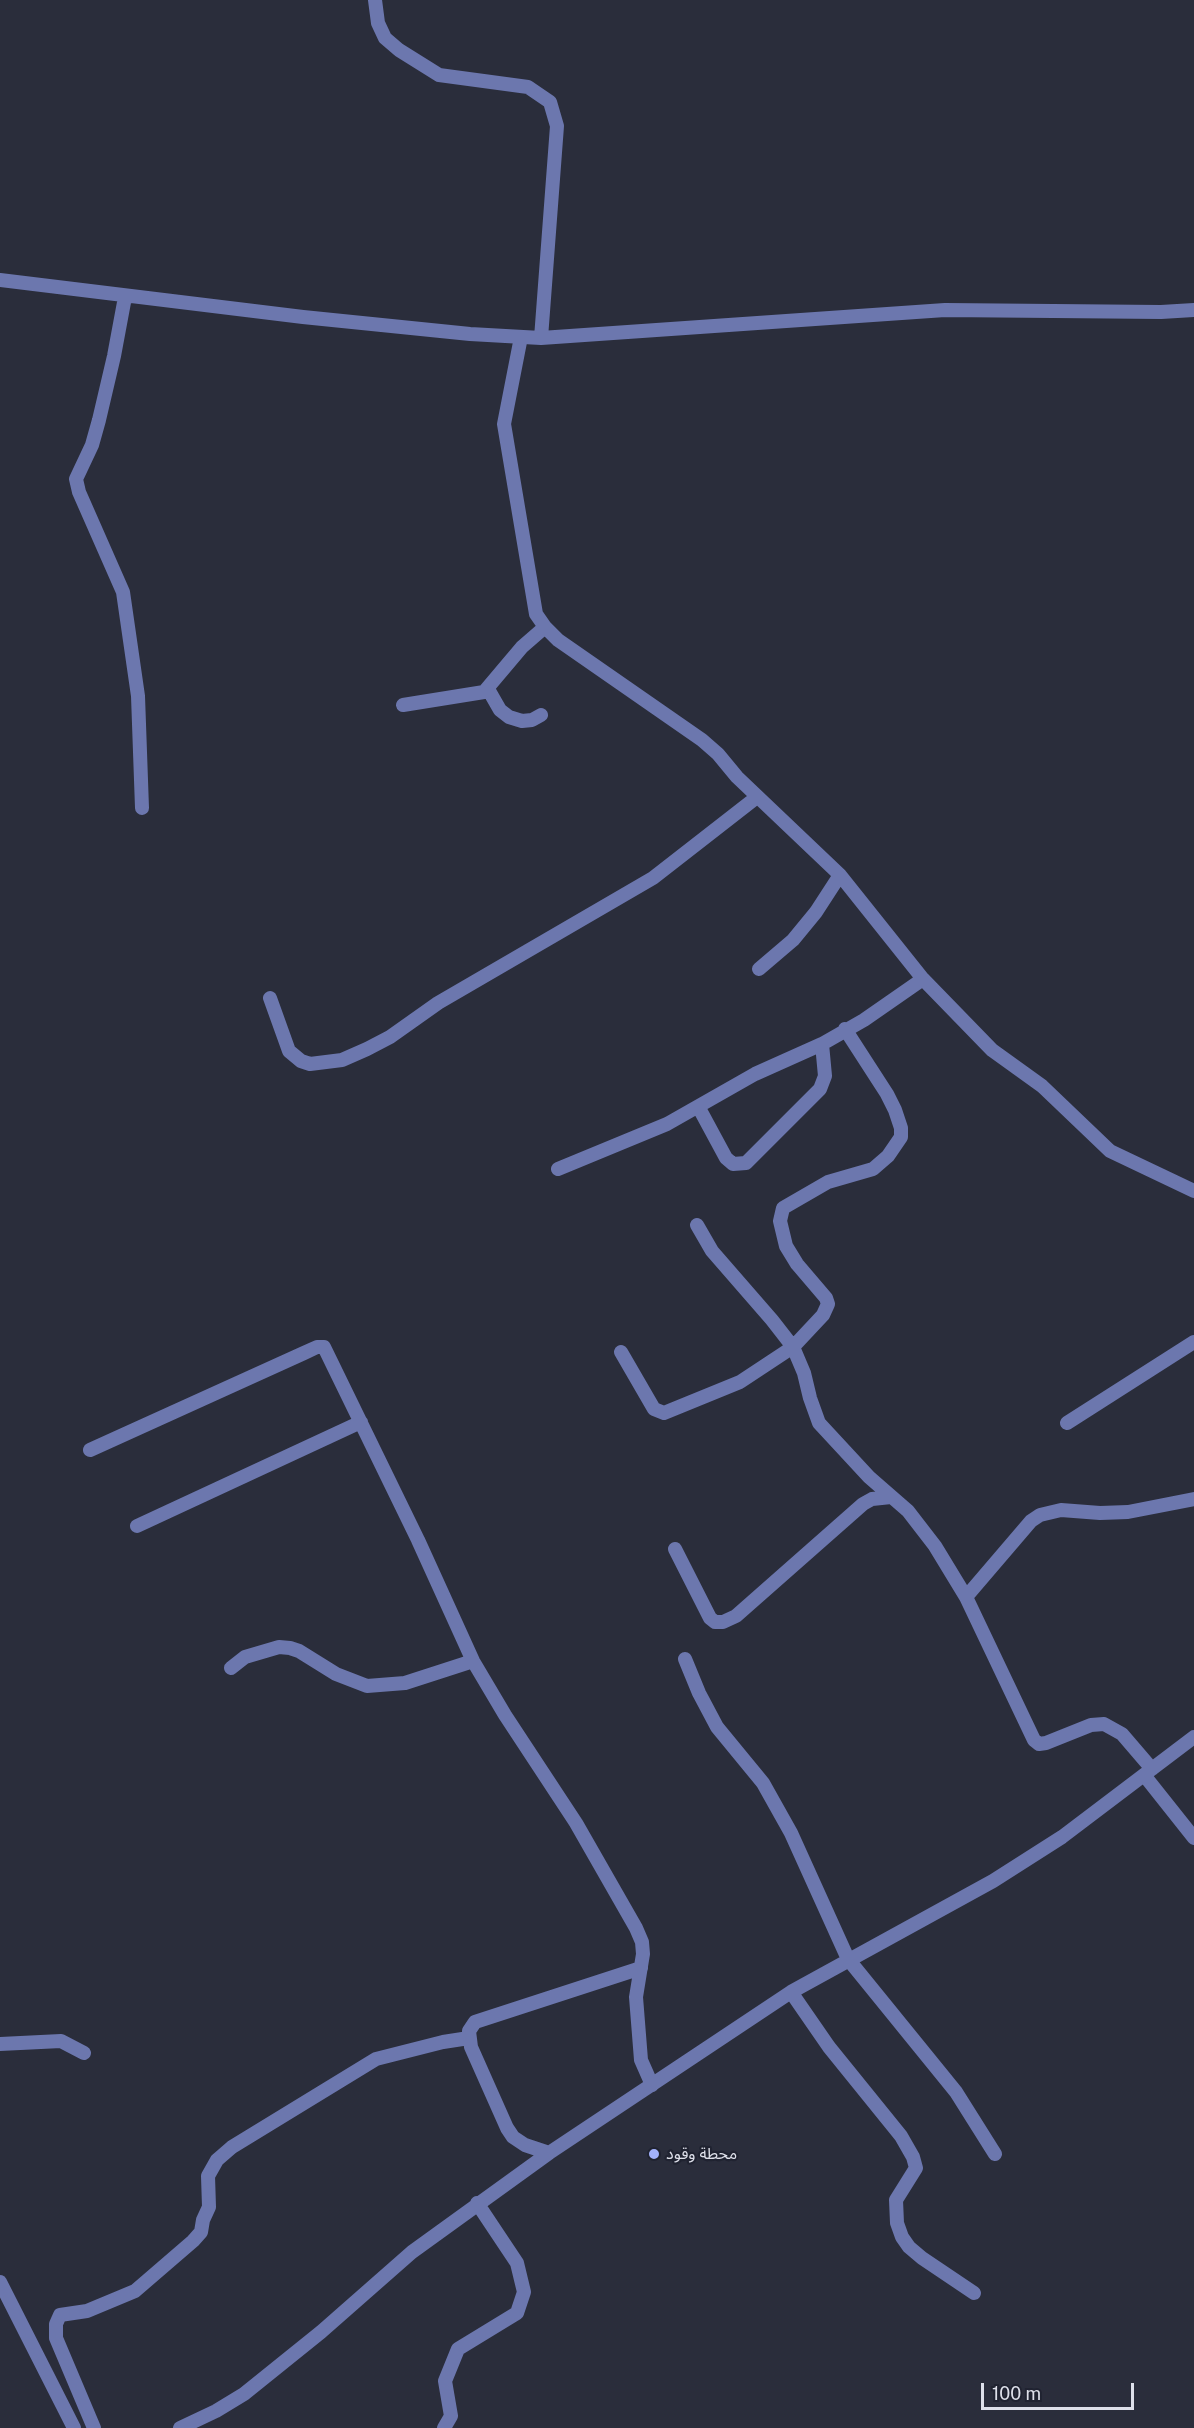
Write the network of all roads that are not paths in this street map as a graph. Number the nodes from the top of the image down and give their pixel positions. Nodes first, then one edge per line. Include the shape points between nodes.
1 (375, 0) edge
2 (0, 280) edge
3 (125, 297) junction
4 (1194, 310) edge
5 (521, 337) junction
6 (541, 338) junction
7 (545, 627) junction
8 (488, 689) junction
9 (403, 705) dead end
10 (541, 716) dead end
11 (757, 797) junction
12 (142, 808) dead end
13 (840, 875) junction
14 (759, 969) dead end
15 (923, 979) junction
16 (270, 998) dead end
17 (845, 1029) junction
18 (822, 1044) junction
19 (699, 1108) junction
20 (558, 1169) dead end
21 (1194, 1191) edge
22 (698, 1225) dead end
23 (1194, 1342) edge
24 (793, 1347) junction
25 (621, 1353) dead end
26 (361, 1422) junction
27 (1067, 1423) dead end
28 (90, 1450) dead end
29 (891, 1497) junction
30 (1194, 1499) edge
31 (137, 1526) dead end
32 (675, 1549) dead end
33 (966, 1597) junction
34 (685, 1659) dead end
35 (473, 1661) junction
36 (231, 1668) dead end
37 (1194, 1737) edge
38 (1148, 1772) junction
39 (1194, 1838) edge
40 (848, 1959) junction
41 (641, 1968) junction
42 (791, 1992) junction
43 (468, 2038) junction
44 (0, 2044) edge
45 (84, 2053) dead end
46 (652, 2085) junction
47 (549, 2153) junction
48 (995, 2154) dead end
49 (477, 2203) junction
50 (0, 2282) edge
51 (974, 2293) dead end
52 (74, 2428) edge
53 (94, 2428) edge
54 (180, 2428) edge
55 (444, 2428) edge

1 - 6 street via 384,38 439,75 528,87 550,102 557,126
2 - 3 street
3 - 5 street
3 - 12 street via 99,420 76,479 123,592 138,696
4 - 6 street via 945,310
5 - 6 street
5 - 7 street via 504,424 536,614
7 - 8 street via 522,647
7 - 11 street via 702,740
8 - 9 street
8 - 10 street via 509,717 522,722
11 - 13 street
11 - 16 street via 653,878 438,1003 390,1037 342,1060 310,1064 289,1051
13 - 14 street via 793,940
13 - 15 street
15 - 17 street
15 - 21 street via 992,1050 1042,1086 1110,1151
17 - 18 street
17 - 24 street via 887,1094 901,1128 900,1137 888,1156 873,1169 828,1182 783,1208 780,1221 791,1256 828,1304 823,1315
18 - 19 street via 755,1074
18 - 19 street via 825,1076 820,1089 746,1163 733,1164 726,1158
19 - 20 street
22 - 24 street via 712,1251
23 - 27 street
24 - 25 street via 740,1382 664,1413 654,1409
24 - 29 street via 819,1423
26 - 28 street via 324,1347 317,1347
26 - 31 street
26 - 35 street
29 - 32 street via 863,1504 723,1622 710,1618
29 - 33 street via 921,1526
30 - 33 street via 1128,1512 1061,1510 1040,1515
33 - 38 street via 1034,1740 1046,1743 1091,1725 1104,1724 1122,1734
34 - 40 street via 717,1726 764,1783
35 - 36 street via 405,1683 367,1686 290,1648 279,1647 245,1657
35 - 41 street via 576,1823 636,1928 642,1942
37 - 38 street
38 - 39 street
38 - 40 street via 1062,1837 993,1881
40 - 42 street
40 - 48 street via 956,2092
41 - 43 street via 475,2022
41 - 46 street via 636,1997 640,2050
42 - 46 street
42 - 51 street via 913,2157 916,2168 896,2200 902,2237 922,2258
43 - 47 street via 513,2137
43 - 53 street via 376,2060 232,2146 208,2176 209,2207 201,2232 193,2241 135,2291 87,2311 60,2315 56,2338
44 - 45 street via 61,2041
46 - 47 street
47 - 49 street
49 - 54 street via 412,2252 244,2394
49 - 55 street via 517,2263 524,2292 517,2313 458,2349 445,2381 450,2415
50 - 52 street

